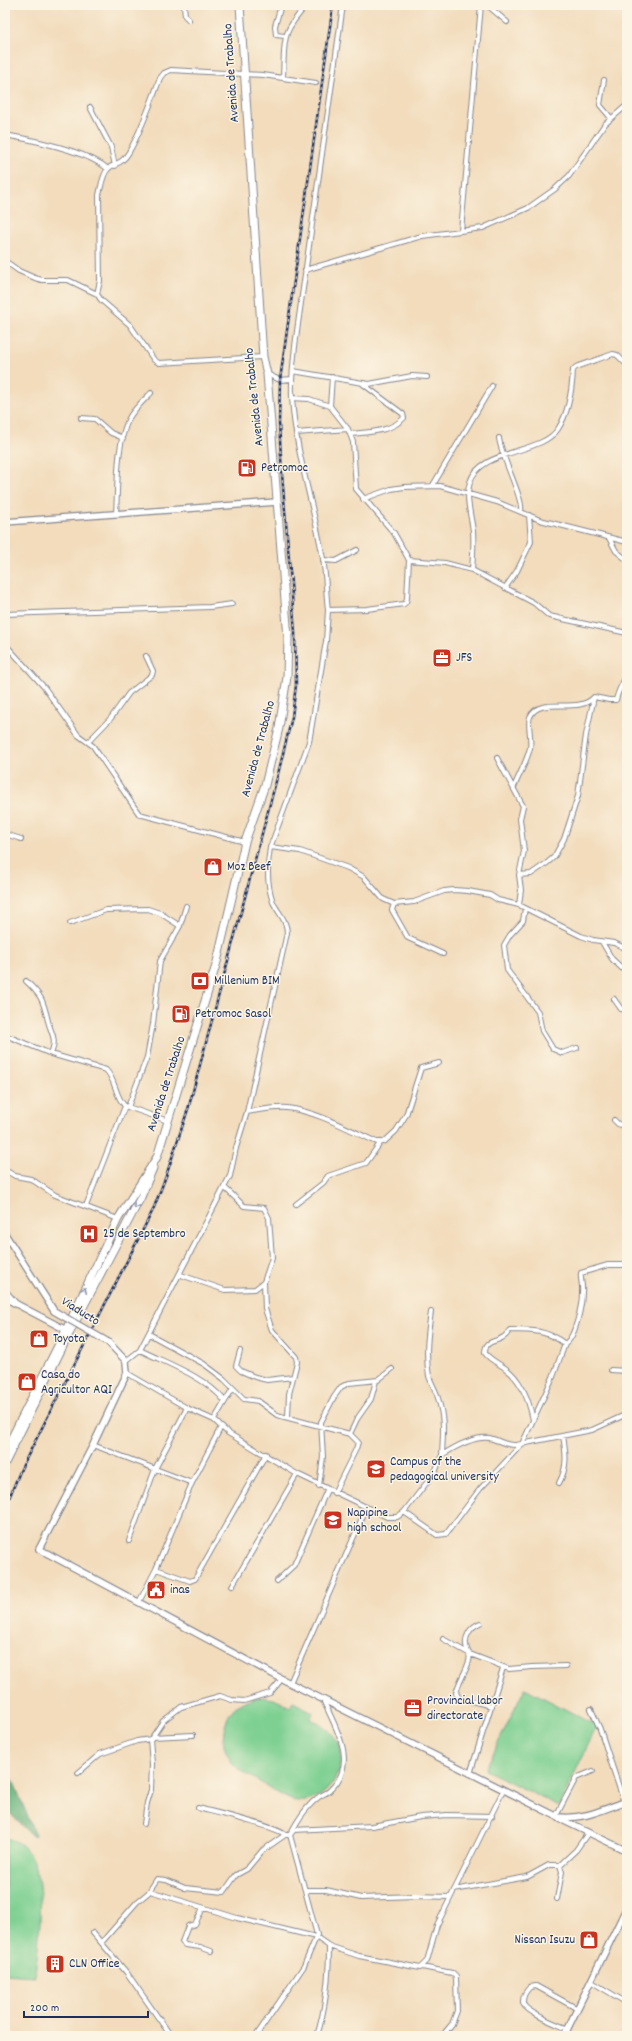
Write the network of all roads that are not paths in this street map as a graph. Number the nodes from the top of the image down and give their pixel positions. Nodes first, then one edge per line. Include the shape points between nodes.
1 (184, 5) edge
2 (240, 5) edge
3 (281, 5) edge
4 (307, 5) edge
5 (343, 5) edge
6 (481, 5) edge
7 (487, 5) edge
8 (189, 20) dead end
9 (507, 22) dead end
10 (285, 36) junction
11 (245, 74) junction
12 (283, 77) junction
13 (604, 80) dead end
14 (316, 83) dead end
15 (627, 105) edge
16 (90, 107) dead end
17 (611, 118) junction
18 (5, 135) edge
19 (115, 166) junction
20 (108, 169) junction
21 (461, 231) junction
22 (5, 261) edge
23 (305, 270) junction
24 (97, 294) junction
25 (262, 357) junction
26 (627, 365) edge
27 (293, 371) junction
28 (267, 374) junction
29 (332, 377) junction
30 (427, 377) dead end
31 (292, 379) junction
32 (361, 383) junction
33 (492, 386) dead end
34 (151, 392) dead end
35 (292, 398) junction
36 (330, 406) junction
37 (81, 418) dead end
38 (348, 429) junction
39 (296, 433) junction
40 (351, 434) junction
41 (123, 438) junction
42 (499, 438) dead end
43 (502, 456) junction
44 (433, 485) junction
45 (468, 495) junction
46 (363, 499) junction
47 (276, 502) junction
48 (521, 512) junction
49 (116, 513) junction
50 (529, 515) junction
51 (5, 522) edge
52 (609, 538) junction
53 (627, 542) edge
54 (357, 550) dead end
55 (323, 560) junction
56 (409, 560) junction
57 (627, 560) edge
58 (472, 570) junction
59 (505, 588) junction
60 (232, 604) dead end
61 (328, 610) junction
62 (5, 614) edge
63 (627, 633) edge
64 (5, 644) edge
65 (146, 656) dead end
66 (627, 672) edge
67 (594, 697) junction
68 (88, 742) junction
69 (497, 758) dead end
70 (514, 787) junction
71 (5, 834) edge
72 (21, 839) dead end
73 (245, 842) junction
74 (270, 847) junction
75 (519, 874) junction
76 (394, 904) junction
77 (520, 905) junction
78 (186, 906) dead end
79 (525, 908) junction
80 (70, 923) dead end
81 (180, 926) junction
82 (602, 942) junction
83 (627, 949) edge
84 (443, 954) dead end
85 (627, 973) edge
86 (26, 981) dead end
87 (614, 999) dead end
88 (627, 1010) edge
89 (5, 1035) edge
90 (577, 1048) dead end
91 (51, 1054) junction
92 (439, 1063) dead end
93 (127, 1107) junction
94 (247, 1112) junction
95 (614, 1120) dead end
96 (168, 1121) junction
97 (627, 1127) edge
98 (381, 1142) junction
99 (156, 1157) junction
100 (5, 1170) edge
101 (224, 1187) junction
102 (296, 1204) dead end
103 (86, 1206) junction
104 (118, 1220) junction
105 (5, 1234) edge
106 (627, 1265) edge
107 (181, 1275) junction
108 (264, 1282) junction
109 (5, 1290) edge
110 (5, 1298) edge
111 (17, 1304) junction
112 (431, 1312) dead end
113 (68, 1331) junction
114 (149, 1334) junction
115 (565, 1344) junction
116 (140, 1350) junction
117 (240, 1351) dead end
118 (126, 1361) junction
119 (392, 1369) dead end
120 (611, 1370) dead end
121 (627, 1371) edge
122 (127, 1373) junction
123 (293, 1377) junction
124 (376, 1381) junction
125 (233, 1388) junction
126 (224, 1400) junction
127 (187, 1408) junction
128 (627, 1414) edge
129 (288, 1417) junction
130 (214, 1420) junction
131 (533, 1420) junction
132 (221, 1427) junction
133 (322, 1427) junction
134 (350, 1434) junction
135 (563, 1436) junction
136 (522, 1444) junction
137 (93, 1445) junction
138 (5, 1451) edge
139 (266, 1454) junction
140 (442, 1456) junction
141 (5, 1463) edge
142 (155, 1469) junction
143 (297, 1474) junction
144 (558, 1482) dead end
145 (192, 1483) junction
146 (319, 1486) junction
147 (327, 1490) junction
148 (334, 1493) junction
149 (366, 1509) junction
150 (404, 1512) junction
151 (129, 1541) dead end
152 (156, 1569) junction
153 (277, 1581) dead end
154 (232, 1586) dead end
155 (139, 1602) junction
156 (480, 1623) dead end
157 (443, 1639) dead end
158 (470, 1654) junction
159 (566, 1666) dead end
160 (502, 1668) junction
161 (282, 1679) junction
162 (290, 1683) junction
163 (323, 1700) junction
164 (492, 1706) junction
165 (591, 1709) dead end
166 (193, 1734) dead end
167 (151, 1738) junction
168 (593, 1771) dead end
169 (78, 1774) dead end
170 (470, 1774) junction
171 (503, 1791) junction
172 (625, 1802) edge
173 (198, 1808) dead end
174 (492, 1816) junction
175 (557, 1817) junction
176 (144, 1824) dead end
177 (588, 1833) junction
178 (288, 1835) junction
179 (627, 1851) edge
180 (560, 1865) junction
181 (306, 1890) junction
182 (454, 1890) junction
183 (150, 1891) junction
184 (450, 1898) junction
185 (557, 1899) dead end
186 (627, 1907) edge
187 (203, 1908) junction
188 (93, 1933) dead end
189 (316, 1937) junction
190 (102, 1942) junction
191 (329, 1946) junction
192 (211, 1950) dead end
193 (422, 1967) junction
194 (592, 1982) junction
195 (627, 2003) edge
196 (576, 2008) junction
197 (568, 2029) junction
198 (171, 2036) edge
199 (256, 2036) edge
200 (317, 2036) edge
201 (442, 2036) edge
202 (564, 2036) edge

1 - 8 street via 185,16
2 - 11 highway, Avenida de Trabalho
3 - 10 street via 275,33
4 - 10 street
5 - 23 street
6 - 21 street
7 - 9 street
10 - 12 street
11 - 12 street
11 - 19 street via 171,70 164,73 128,154
11 - 25 highway, Avenida de Trabalho
12 - 14 street
13 - 17 street via 600,105
15 - 17 street
16 - 19 street via 111,147
17 - 21 street via 569,176 541,200 483,228
18 - 20 street via 74,152 103,164
19 - 20 street
20 - 24 street via 101,183 99,196 100,281
21 - 23 street via 422,236
22 - 24 street via 35,278 68,280
23 - 27 street
24 - 25 street via 130,325 154,360 159,363
25 - 28 highway, Avenida de Trabalho
26 - 43 street via 613,354 573,370 567,409 558,429 538,443
27 - 29 street
27 - 31 street
28 - 31 street via 280,380
28 - 47 highway, Avenida de Trabalho
29 - 32 street
29 - 36 street
30 - 32 street via 412,376 379,383
31 - 35 street
32 - 40 street via 403,414 404,418 390,428
33 - 44 street
34 - 41 street via 130,417
35 - 36 street via 309,399
35 - 39 street
36 - 38 street
37 - 41 street via 95,419 111,433
38 - 39 street
38 - 40 street
39 - 55 street
40 - 46 street via 356,489
41 - 49 street
42 - 43 street
43 - 45 street via 476,472 469,483
43 - 48 street via 522,502
44 - 45 street
44 - 46 street via 391,489
45 - 48 street via 497,502
45 - 58 street via 473,532
46 - 56 street via 394,533
47 - 49 street
47 - 73 highway, Avenida de Trabalho via 285,593 285,702 265,785
48 - 50 street
49 - 51 street
50 - 52 street
50 - 59 street via 531,542 517,571
52 - 53 street
52 - 57 street via 616,550
54 - 55 street via 336,561
55 - 61 street
56 - 58 street via 445,563
56 - 61 street via 407,598 404,604
58 - 59 street
59 - 63 street via 534,603 549,616
60 - 62 street via 210,607
61 - 74 street via 326,640 309,742
64 - 68 street via 44,687 78,735
65 - 68 street via 153,671 152,675 129,693 112,718
66 - 67 street via 616,694 616,700
67 - 70 street via 574,706 543,706 535,711 530,720 530,748
67 - 75 street via 578,796 564,839 554,857 547,863 531,874
68 - 73 street via 139,814
69 - 70 street
70 - 75 street via 523,806 520,819 524,850
71 - 72 street
73 - 96 highway, Avenida de Trabalho via 217,962
74 - 76 street via 300,851 348,868 364,877 382,899
74 - 94 street via 270,888 274,902 286,923 287,933
75 - 77 street
76 - 77 street via 414,902 454,890 490,895 498,900
76 - 84 street via 392,910 408,938
77 - 79 street
78 - 81 street
79 - 82 street via 561,927
79 - 90 street via 523,921 504,946 507,970 538,1012 542,1031 553,1049 562,1053
80 - 81 street via 106,910 148,909 160,913
81 - 93 street via 160,961 147,1057
82 - 83 street via 614,943
82 - 85 street via 612,959
86 - 91 street via 38,992 46,1007 55,1043
87 - 88 street via 621,1009
89 - 91 street
91 - 93 street via 106,1070 114,1082 121,1103
92 - 98 street via 421,1068 406,1115 396,1131
93 - 96 street
93 - 103 street
94 - 98 street via 281,1108 301,1111
94 - 101 street via 230,1176
95 - 97 street
96 - 99 highway, Avenida de Trabalho
98 - 102 street via 366,1163 328,1176
99 - 104 highway, Avenida de Trabalho
99 -> 113 highway, Avenida de Trabalho via 141,1197
100 - 103 street via 15,1176 37,1182 55,1194
101 - 107 street
101 - 108 street via 244,1206 264,1208 269,1214 272,1258
103 - 104 street
113 -> 104 highway, Avenida de Trabalho
105 - 118 street, Viaducto, bridge via 54,1311 108,1342
106 - 115 street via 608,1265 581,1273 582,1296 572,1336
107 - 108 street via 225,1290 255,1289
107 - 114 street
108 - 123 street via 264,1300 272,1330 296,1357 297,1366
109 - 111 street
110 - 111 street, Viaducto
111 - 113 street, Viaducto
112 - 140 street via 427,1342 429,1376 438,1397 444,1422
113 - 138 highway, Avenida de Trabalho
113 - 141 highway, Avenida de Trabalho
114 - 116 street
114 - 125 street via 204,1364
115 - 131 street
115 - 131 street via 547,1332 510,1330 489,1343 486,1348 485,1353 489,1358 511,1373 523,1388
116 - 118 street
116 - 126 street via 216,1390
117 - 123 street via 236,1366 240,1371 268,1380
118 - 122 street
119 - 124 street
120 - 121 street
122 - 127 street
122 - 137 street
123 - 129 street
124 - 133 street via 349,1383 341,1387 321,1422
124 - 134 street via 371,1399
125 - 126 street
125 - 129 street via 244,1399 258,1401 274,1413
126 - 130 street
127 - 130 street
127 - 142 street
128 - 135 street via 592,1430
129 - 133 street
130 - 132 street
131 - 136 street
132 - 139 street
132 - 145 street
133 - 134 street
133 - 146 street via 323,1457
134 - 148 street via 358,1442
135 - 136 street
135 - 144 street via 567,1458
136 - 140 street via 510,1445 482,1438 463,1444
136 - 150 street via 480,1489 446,1534 438,1535
137 - 142 street
137 - 155 street via 39,1549
139 - 143 street
139 - 152 street via 195,1579 190,1582
140 - 150 street via 435,1472
142 - 145 street
142 - 151 street
143 - 146 street
143 - 154 street
145 - 152 street
146 - 147 street
147 - 148 street
147 - 153 street via 294,1565
148 - 149 street
149 - 150 street via 387,1517 397,1517
149 - 162 street
152 - 155 street
155 - 161 street
156 - 158 street via 469,1631 466,1642
157 - 158 street
158 - 160 street
158 - 164 street via 456,1693 459,1698
159 - 160 street via 537,1666 509,1670
160 - 164 street
161 - 162 street
161 - 167 street via 270,1693 244,1701 220,1696 181,1707 163,1721
162 - 163 street
163 - 170 street
163 - 178 street via 344,1748 344,1767 330,1791 305,1810
164 - 170 street
165 - 172 street
166 - 167 street
167 - 169 street via 100,1754
167 - 176 street via 152,1790 146,1803
168 - 175 street via 576,1778
170 - 171 street
171 - 174 street
171 - 175 street
172 - 175 street via 580,1817
173 - 178 street
174 - 178 street via 422,1817 381,1825 294,1830
174 - 182 street
175 - 177 street
177 - 179 street
177 - 180 street via 576,1850
178 - 181 street
178 - 183 street via 262,1851 247,1869 236,1874 224,1892 185,1888 157,1879
180 - 182 street via 549,1865 527,1878
180 - 185 street via 562,1872
181 - 184 street via 326,1890 361,1898
181 - 189 street via 316,1927
182 - 184 street
183 - 187 street
183 - 190 street
184 - 193 street via 437,1925 427,1961
186 - 194 street
187 - 189 street
187 - 192 street via 195,1924 188,1926 182,1942 185,1945
188 - 190 street
189 - 191 street
189 - 199 street via 304,1966
190 - 198 street
191 - 193 street via 359,1956
191 - 200 street via 328,1977
193 - 201 street via 452,1973 456,1977 457,2010 452,2024
194 - 195 street
194 - 196 street
196 - 197 street
196 - 197 street via 536,1986 530,1986 526,1993 523,2001 529,2011
197 - 202 street

